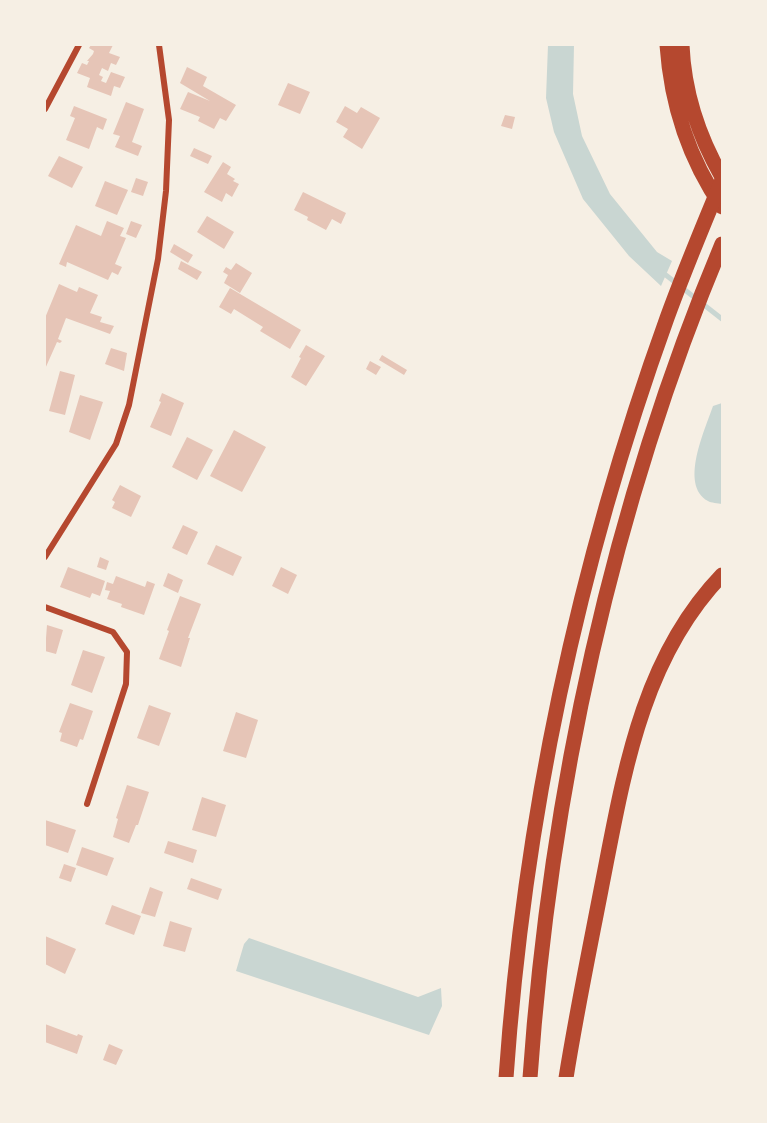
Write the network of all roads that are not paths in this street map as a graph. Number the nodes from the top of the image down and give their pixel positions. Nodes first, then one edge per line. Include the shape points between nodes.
1 (79, 45) edge
2 (159, 45) edge
3 (667, 45) edge
4 (682, 45) edge
5 (682, 97) junction
6 (45, 109) edge
7 (722, 178) edge
8 (722, 207) edge
9 (722, 243) edge
10 (45, 556) edge
11 (722, 575) edge
12 (45, 607) edge
13 (87, 804) dead end
14 (506, 1078) edge
15 (530, 1078) edge
16 (566, 1078) edge

1 - 6 street
2 - 10 street via 169,120 166,191 158,259 129,405 116,444
3 - 5 main road
4 - 5 main road
5 - 7 main road
5 - 8 main road via 690,146
7 - 14 main road via 667,318 610,492 564,673 519,937
9 - 15 main road via 690,325 638,483 587,681 547,907
11 - 16 main road via 675,638 654,681 630,750
12 - 13 street via 113,632 127,652 126,684

